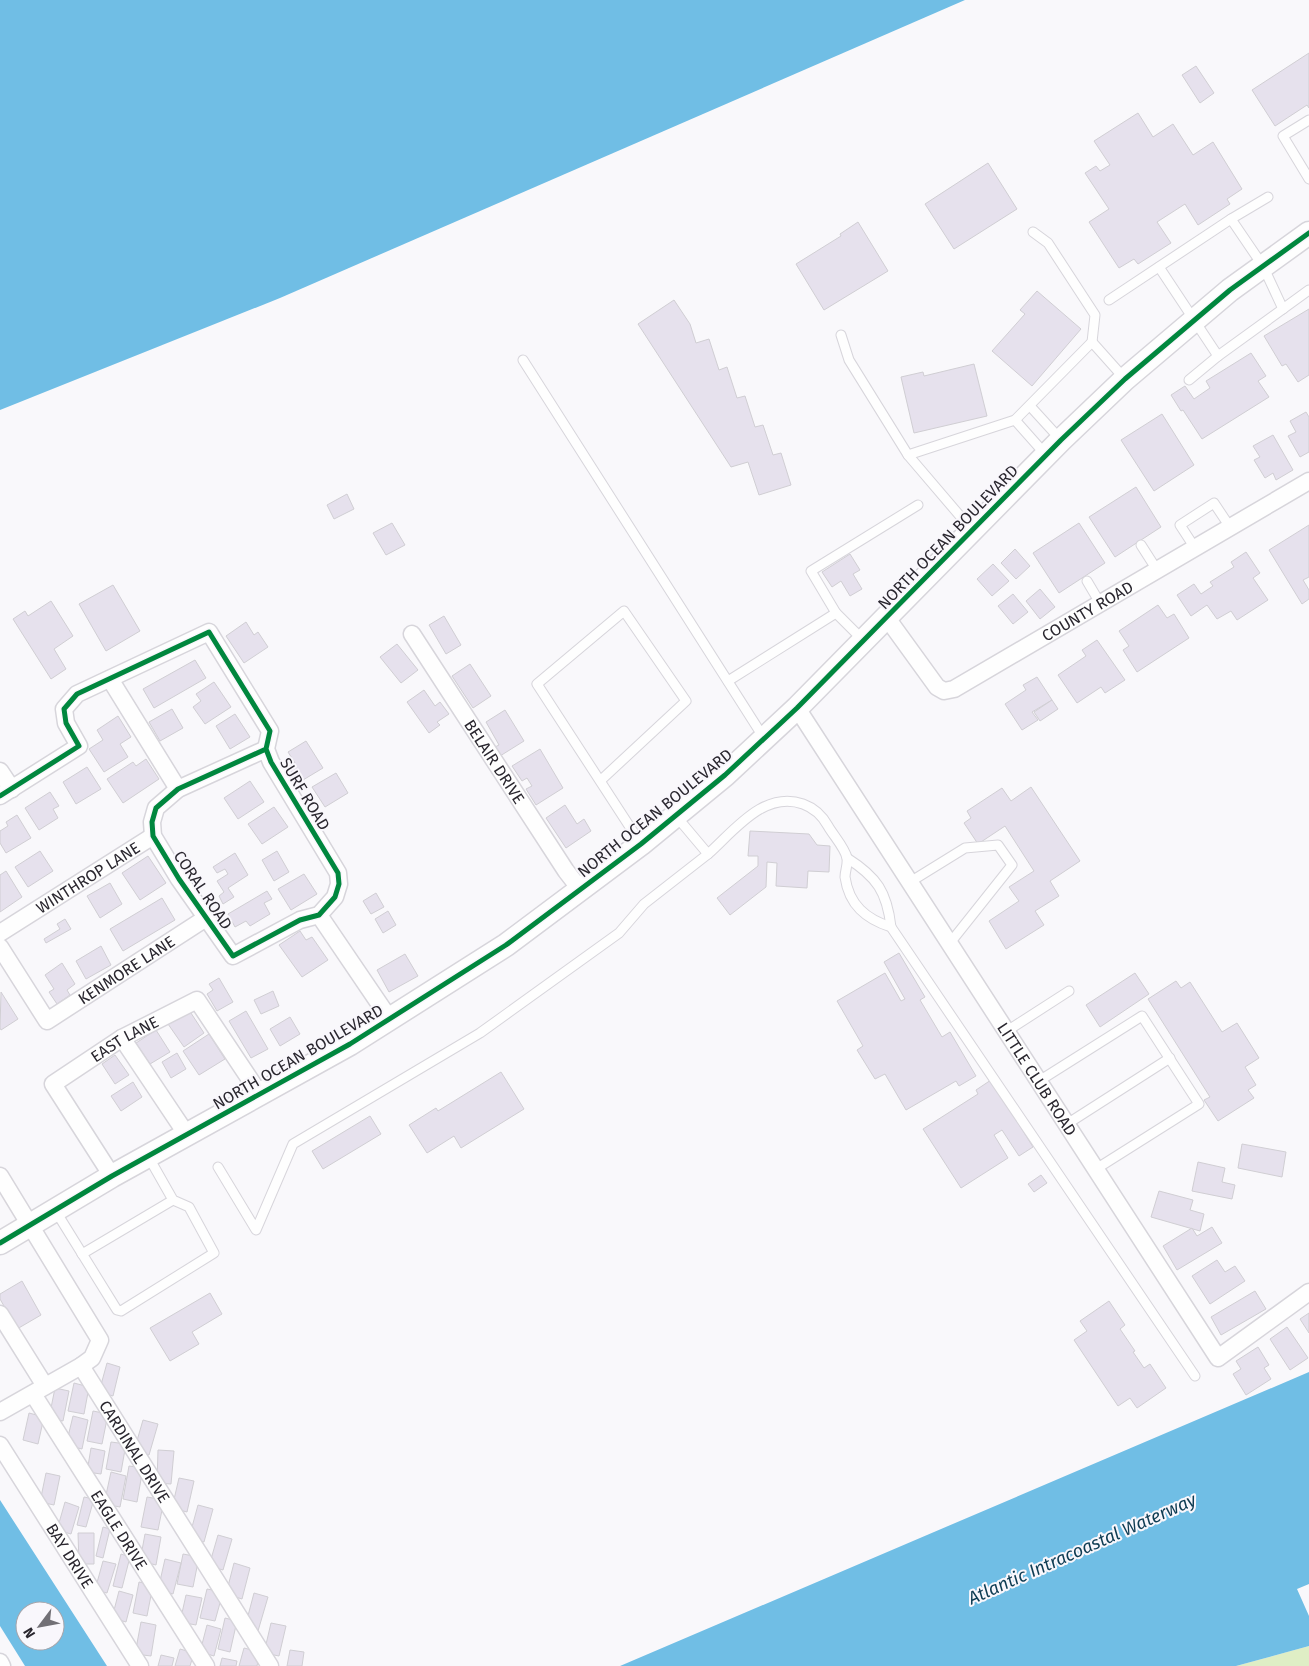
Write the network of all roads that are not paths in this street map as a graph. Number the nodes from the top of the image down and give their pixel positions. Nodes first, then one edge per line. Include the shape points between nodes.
1 (1309, 120) edge
2 (1309, 180) edge
3 (1268, 197) dead end
4 (1231, 220) junction
5 (1032, 232) dead end
6 (1309, 234) edge
7 (1263, 266) junction
8 (1159, 267) junction
9 (1309, 290) edge
10 (1109, 300) dead end
11 (1283, 309) junction
12 (1195, 319) junction
13 (841, 335) dead end
14 (1092, 342) junction
15 (1218, 356) junction
16 (522, 360) dead end
17 (1125, 379) junction
18 (1189, 380) dead end
19 (1030, 406) junction
20 (1015, 420) junction
21 (1053, 448) junction
22 (908, 455) junction
23 (1309, 481) edge
24 (918, 505) dead end
25 (1230, 527) junction
26 (972, 530) junction
27 (1141, 545) dead end
28 (1195, 548) junction
29 (1157, 570) junction
30 (1087, 581) dead end
31 (1100, 603) junction
32 (836, 613) junction
33 (887, 618) junction
34 (412, 634) dead end
35 (864, 641) junction
36 (110, 679) junction
37 (728, 681) junction
38 (797, 708) junction
39 (764, 738) junction
40 (266, 749) junction
41 (0, 772) edge
42 (600, 781) junction
43 (178, 789) junction
44 (6, 793) edge
45 (676, 816) junction
46 (153, 836) junction
47 (641, 844) junction
48 (708, 854) junction
49 (847, 858) junction
50 (910, 882) junction
51 (580, 889) junction
52 (319, 915) junction
53 (206, 918) junction
54 (890, 927) junction
55 (0, 933) edge
56 (950, 943) junction
57 (0, 947) edge
58 (1069, 991) dead end
59 (389, 1018) junction
60 (1007, 1031) junction
61 (122, 1038) junction
62 (1170, 1058) junction
63 (1039, 1081) junction
64 (261, 1096) junction
65 (1067, 1124) junction
66 (187, 1135) junction
67 (148, 1156) junction
68 (218, 1167) dead end
69 (1096, 1169) junction
70 (0, 1176) edge
71 (112, 1176) junction
72 (173, 1200) junction
73 (55, 1210) junction
74 (35, 1232) junction
75 (0, 1243) edge
76 (82, 1254) junction
77 (1309, 1292) edge
78 (0, 1314) edge
79 (81, 1366) junction
80 (1195, 1376) dead end
81 (39, 1390) junction
82 (0, 1412) edge
83 (0, 1445) edge
84 (0, 1662) edge
85 (2, 1666) edge
86 (140, 1666) edge
87 (206, 1666) edge
88 (270, 1666) edge

1 - 2 lane via 1283,136
3 - 4 lane
4 - 7 lane
4 - 8 lane
5 - 14 lane via 1048,243 1095,315
6 - 7 main road, NORTH OCEAN BOULEVARD
7 - 11 lane
7 - 12 main road, NORTH OCEAN BOULEVARD
8 - 10 lane
8 - 12 lane
9 - 11 lane
11 - 15 lane
12 - 15 lane
12 - 17 main road, NORTH OCEAN BOULEVARD
13 - 22 lane via 849,360
14 - 17 lane
14 - 19 lane
15 - 18 lane
16 - 37 lane
17 - 21 main road, NORTH OCEAN BOULEVARD
19 - 20 lane
19 - 21 lane
20 - 21 lane
20 - 22 lane
21 - 26 main road, NORTH OCEAN BOULEVARD
22 - 26 lane
23 - 25 street, COUNTY ROAD
24 - 32 lane via 811,571
25 - 28 street, COUNTY ROAD
25 - 28 lane via 1214,503 1180,525
26 - 33 main road, NORTH OCEAN BOULEVARD
27 - 29 lane
28 - 29 street, COUNTY ROAD
29 - 31 street, COUNTY ROAD
30 - 31 lane
31 - 33 street, COUNTY ROAD via 954,689 944,691 929,678
32 - 35 lane
32 - 37 lane
33 - 35 main road, NORTH OCEAN BOULEVARD
34 - 51 street, BELAIR DRIVE
35 - 38 main road, NORTH OCEAN BOULEVARD
36 - 40 street, SURF ROAD via 209,632 270,731
36 - 43 street
36 - 44 street via 77,694 64,709 66,724 79,746
37 - 39 lane
38 - 39 main road, NORTH OCEAN BOULEVARD
38 - 50 street, LITTLE CLUB ROAD
39 - 45 main road, NORTH OCEAN BOULEVARD
40 - 43 street, WINTHROP LANE
40 - 52 street, SURF ROAD via 338,873 335,896
41 - 44 street
42 - 42 lane via 537,684 624,611 686,701
42 - 47 lane
43 - 46 street, WINTHROP LANE via 156,808
45 - 47 main road, NORTH OCEAN BOULEVARD
45 - 48 lane
46 - 53 street, CORAL ROAD
46 - 55 street, WINTHROP LANE
47 - 51 main road, NORTH OCEAN BOULEVARD
48 - 49 lane via 763,806 778,801 795,801 823,817
48 - 68 lane via 644,904 619,933 480,1033 293,1144 256,1230
49 - 54 lane via 866,869 880,886 888,906
49 - 54 lane via 845,876 849,894 859,910 873,921
50 - 56 street, LITTLE CLUB ROAD
50 - 56 lane via 965,848 998,844 1012,865
51 - 59 main road, NORTH OCEAN BOULEVARD via 506,944
52 - 53 street, CORAL ROAD via 300,920 233,956
52 - 59 street
53 - 57 street, KENMORE LANE via 47,1021
54 - 80 lane
56 - 60 street, LITTLE CLUB ROAD
58 - 60 lane
59 - 64 main road, NORTH OCEAN BOULEVARD
60 - 63 street, LITTLE CLUB ROAD
61 - 64 street, EAST LANE via 197,1000
61 - 66 street
61 - 71 street, EAST LANE via 53,1084
62 - 63 lane via 1142,1016
62 - 65 lane
62 - 69 lane via 1199,1104
63 - 65 street, LITTLE CLUB ROAD
64 - 66 main road, NORTH OCEAN BOULEVARD
65 - 69 street, LITTLE CLUB ROAD
66 - 67 main road, NORTH OCEAN BOULEVARD
67 - 71 main road, NORTH OCEAN BOULEVARD
67 - 72 lane
69 - 77 street, LITTLE CLUB ROAD via 1218,1358
70 - 74 street
71 - 73 main road, NORTH OCEAN BOULEVARD
72 - 76 lane
72 - 76 lane via 189,1207 214,1253 121,1311 116,1310
73 - 74 main road, NORTH OCEAN BOULEVARD
73 - 76 lane
74 - 75 main road, NORTH OCEAN BOULEVARD
74 - 79 street via 100,1340 92,1358
78 - 81 street, EAGLE DRIVE
79 - 81 street
79 - 88 street, CARDINAL DRIVE
81 - 82 street
81 - 87 street, EAGLE DRIVE
83 - 86 street, BAY DRIVE
84 - 85 street

